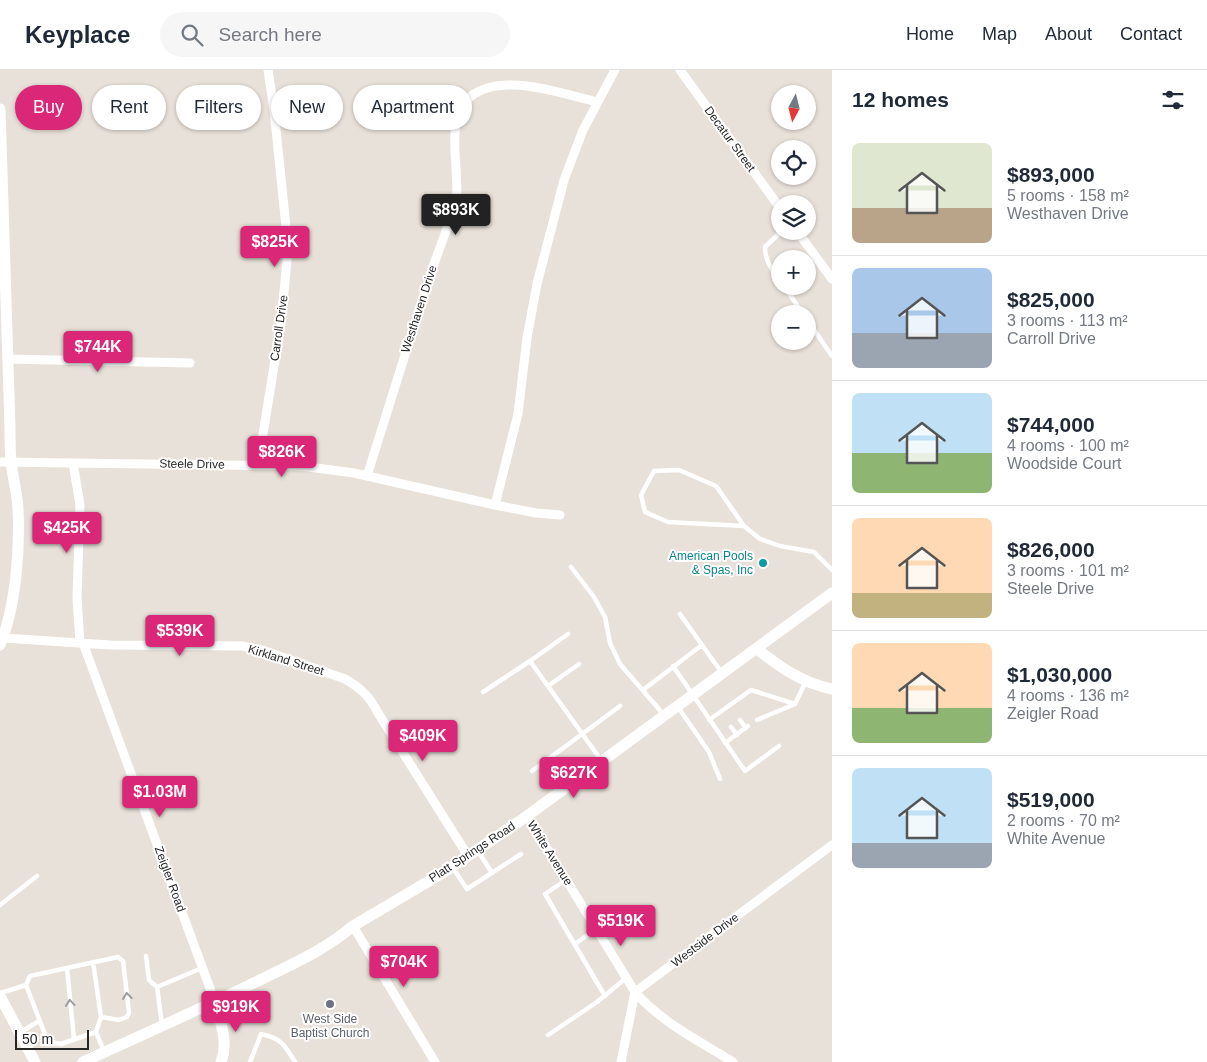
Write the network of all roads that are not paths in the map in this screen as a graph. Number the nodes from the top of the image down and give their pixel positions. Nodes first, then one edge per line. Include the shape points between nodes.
1 (268, 70) edge
2 (615, 70) edge
3 (680, 70) edge
4 (598, 102) junction
5 (0, 109) edge
6 (1, 153) edge
7 (1, 181) edge
8 (771, 196) edge
9 (772, 240) edge
10 (803, 240) edge
11 (771, 269) edge
12 (832, 280) edge
13 (816, 333) edge
14 (832, 356) edge
15 (7, 359) junction
16 (190, 363) dead end
17 (5, 428) edge
18 (6, 462) edge
19 (73, 463) junction
20 (258, 465) junction
21 (368, 476) junction
22 (495, 505) junction
23 (560, 515) dead end
24 (744, 526) junction
25 (571, 567) dead end
26 (832, 570) edge
27 (832, 593) edge
28 (680, 614) dead end
29 (568, 634) dead end
30 (2, 641) edge
31 (82, 643) junction
32 (702, 645) junction
33 (757, 648) junction
34 (530, 661) junction
35 (579, 664) dead end
36 (673, 666) junction
37 (723, 674) junction
38 (806, 681) junction
39 (548, 686) junction
40 (832, 688) edge
41 (643, 690) junction
42 (483, 692) dead end
43 (693, 696) junction
44 (739, 699) junction
45 (743, 704) dead end
46 (795, 704) junction
47 (730, 705) junction
48 (620, 706) dead end
49 (678, 707) junction
50 (734, 711) dead end
51 (720, 712) junction
52 (664, 717) junction
53 (724, 717) dead end
54 (709, 720) junction
55 (740, 720) dead end
56 (756, 720) dead end
57 (731, 727) dead end
58 (582, 734) junction
59 (737, 735) junction
60 (725, 743) junction
61 (779, 746) dead end
62 (602, 762) junction
63 (532, 771) dead end
64 (720, 779) dead end
65 (527, 816) junction
66 (832, 845) edge
67 (472, 853) junction
68 (521, 854) dead end
69 (452, 867) junction
70 (492, 873) junction
71 (37, 876) dead end
72 (566, 880) junction
73 (0, 905) edge
74 (353, 926) junction
75 (596, 929) junction
76 (575, 944) junction
77 (146, 956) dead end
78 (93, 962) junction
79 (67, 968) junction
80 (202, 968) junction
81 (626, 978) junction
82 (26, 985) junction
83 (157, 987) junction
84 (635, 992) junction
85 (0, 993) edge
86 (0, 996) edge
87 (605, 996) junction
88 (215, 1002) junction
89 (101, 1017) junction
90 (40, 1021) junction
91 (163, 1026) junction
92 (96, 1032) junction
93 (19, 1033) junction
94 (548, 1035) dead end
95 (74, 1039) junction
96 (105, 1052) junction
97 (35, 1062) edge
98 (83, 1062) edge
99 (221, 1062) edge
100 (250, 1062) edge
101 (295, 1062) edge
102 (435, 1062) edge
103 (621, 1062) edge
104 (733, 1062) edge

1 - 20 street, Carroll Drive via 287,260 281,323
2 - 4 street
3 - 8 street, Decatur Street
4 - 21 street, Westhaven Drive via 507,84 477,92 461,107 454,128 456,203 404,356
4 - 22 street via 583,130 564,180 537,284 518,414
5 - 6 main road
6 - 7 main road
7 - 15 main road
9 - 11 lane via 765,247
10 - 12 street
13 - 14 lane
15 - 16 street
15 - 17 main road
17 - 18 main road
18 - 19 street, Steele Drive
18 - 30 main road via 18,510 17,562
19 - 20 street, Steele Drive
19 - 31 street, Zeigler Road via 80,505 77,598
20 - 21 street, Steele Drive via 301,466
21 - 22 street, Steele Drive
22 - 23 street, Steele Drive
24 - 24 lane via 716,486 679,470 654,471 641,495 645,512 668,522
24 - 26 lane via 760,539 814,552
25 - 41 lane via 594,597 620,664
27 - 33 main road, Platt Springs Road
28 - 32 lane
29 - 34 lane
30 - 31 street, Kirkland Street
31 - 67 street, Kirkland Street via 252,647 324,671 357,686 373,704
31 - 80 street, Zeigler Road
32 - 36 lane
32 - 37 lane
33 - 37 main road, Platt Springs Road
33 - 38 main road via 776,664
34 - 39 lane
34 - 42 lane
35 - 39 lane
36 - 41 lane
36 - 43 lane
37 - 43 main road, Platt Springs Road
38 - 40 main road
38 - 46 lane
39 - 58 lane
41 - 52 lane
43 - 49 main road, Platt Springs Road
43 - 54 lane
44 - 45 lane
44 - 46 lane via 751,690
44 - 47 lane
46 - 56 lane
47 - 50 lane
47 - 51 lane
48 - 58 lane
49 - 52 main road, Platt Springs Road
49 - 64 lane via 709,752
51 - 53 lane
51 - 54 lane
52 - 62 main road, Platt Springs Road
54 - 60 lane
55 - 59 lane via 747,727
57 - 59 lane
58 - 62 lane
58 - 63 lane
59 - 60 lane
60 - 61 lane via 745,771
62 - 65 main road, Platt Springs Road
65 - 67 main road, Platt Springs Road
65 - 72 street, White Avenue
66 - 84 street, Westside Drive
67 - 69 main road, Platt Springs Road
67 - 70 lane
68 - 70 lane
69 - 70 lane via 467,889
69 - 74 main road, Platt Springs Road
71 - 73 lane
72 - 75 street, White Avenue
72 - 76 lane via 545,894
74 - 88 main road, Platt Springs Road via 340,938 311,954
74 - 102 street
75 - 76 lane
75 - 81 street, White Avenue
76 - 87 lane
77 - 83 lane via 149,980
78 - 79 lane
78 - 89 lane
89 -> 78 lane via 118,1020 129,1012 123,961 118,957
79 - 82 lane via 30,976
95 -> 79 lane
80 - 83 lane
80 - 88 street, Zeigler Road
81 - 84 street, White Avenue
81 - 87 lane
82 - 85 lane
82 - 90 lane
83 - 91 lane
84 - 103 street
84 - 104 street, White Avenue via 662,1018
86 - 93 main road
87 - 94 lane
88 - 91 main road, Platt Springs Road
88 - 99 main road via 223,1033
89 - 92 lane
90 - 93 lane
90 - 95 lane via 46,1037 55,1043
91 - 96 main road, Platt Springs Road
92 - 95 lane
92 - 96 lane
93 - 97 main road
96 - 98 main road, Platt Springs Road
100 - 101 lane via 261,1034 275,1037

